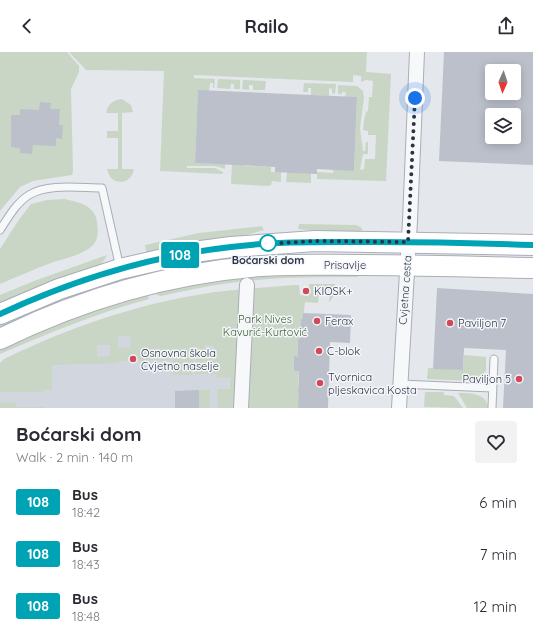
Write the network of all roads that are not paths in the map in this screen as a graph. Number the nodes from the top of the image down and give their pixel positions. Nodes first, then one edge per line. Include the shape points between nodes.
1 (417, 52) edge
2 (0, 230) edge
3 (408, 242) junction
4 (533, 245) edge
5 (407, 265) junction
6 (533, 268) edge
7 (120, 269) junction
8 (247, 285) dead end
9 (0, 314) edge
10 (0, 338) edge
11 (494, 359) dead end
12 (400, 384) junction
13 (492, 388) junction
14 (241, 408) edge
15 (398, 408) edge
16 (492, 408) edge

1 - 3 street, Cvjetna cesta
2 - 7 lane via 16,207 29,195 41,189 102,188
3 - 4 street, Prisavlje
3 - 5 street, Cvjetna cesta
3 - 7 street, Prisavlje via 315,241 245,245 194,252
5 - 6 street, Prisavlje
5 - 10 street, Prisavlje via 260,266 174,279 91,302
5 - 12 street, Cvjetna cesta
7 - 9 street, Prisavlje via 67,286
8 - 14 street
11 - 13 lane
12 - 13 lane
12 - 15 street, Cvjetna cesta
13 - 16 lane

